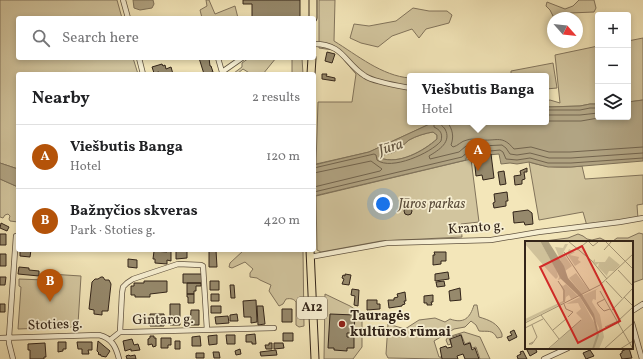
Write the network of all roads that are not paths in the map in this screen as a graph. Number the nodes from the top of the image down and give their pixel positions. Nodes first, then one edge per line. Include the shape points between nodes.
1 (123, 0) edge
2 (313, 0) edge
3 (127, 16) edge
4 (313, 16) edge
5 (316, 44) edge
6 (140, 60) edge
7 (219, 60) edge
8 (239, 60) edge
9 (312, 60) edge
10 (142, 72) edge
11 (222, 72) edge
12 (222, 72) edge
13 (312, 72) edge
14 (407, 87) edge
15 (643, 218) edge
16 (16, 236) dead end
17 (310, 254) edge
18 (643, 304) edge
19 (633, 310) edge
20 (633, 327) edge
21 (274, 328) dead end
22 (207, 330) junction
23 (120, 332) junction
24 (9, 337) junction
25 (0, 338) edge
26 (110, 340) junction
27 (566, 349) edge
28 (13, 359) edge
29 (119, 359) edge
30 (315, 359) edge
31 (544, 359) edge
32 (642, 359) edge

1 - 3 street
2 - 4 highway
5 - 14 street via 337,50 365,77
6 - 10 street
7 - 11 street
8 - 12 street
9 - 13 highway
15 - 17 street, Kranto g. via 491,240 387,243
16 - 24 street
17 - 30 highway, A12
18 - 19 street
20 - 32 street
21 - 22 street, Gintaro g.
22 - 23 street, Gintaro g.
22 - 23 street, Gintaro g. via 204,266 178,264 133,279 125,285 122,293
23 - 26 street, Gintaro g.
24 - 25 street, Stoties g.
24 - 26 street, Stoties g. via 87,334
24 - 28 street
26 - 29 street
27 - 31 street

